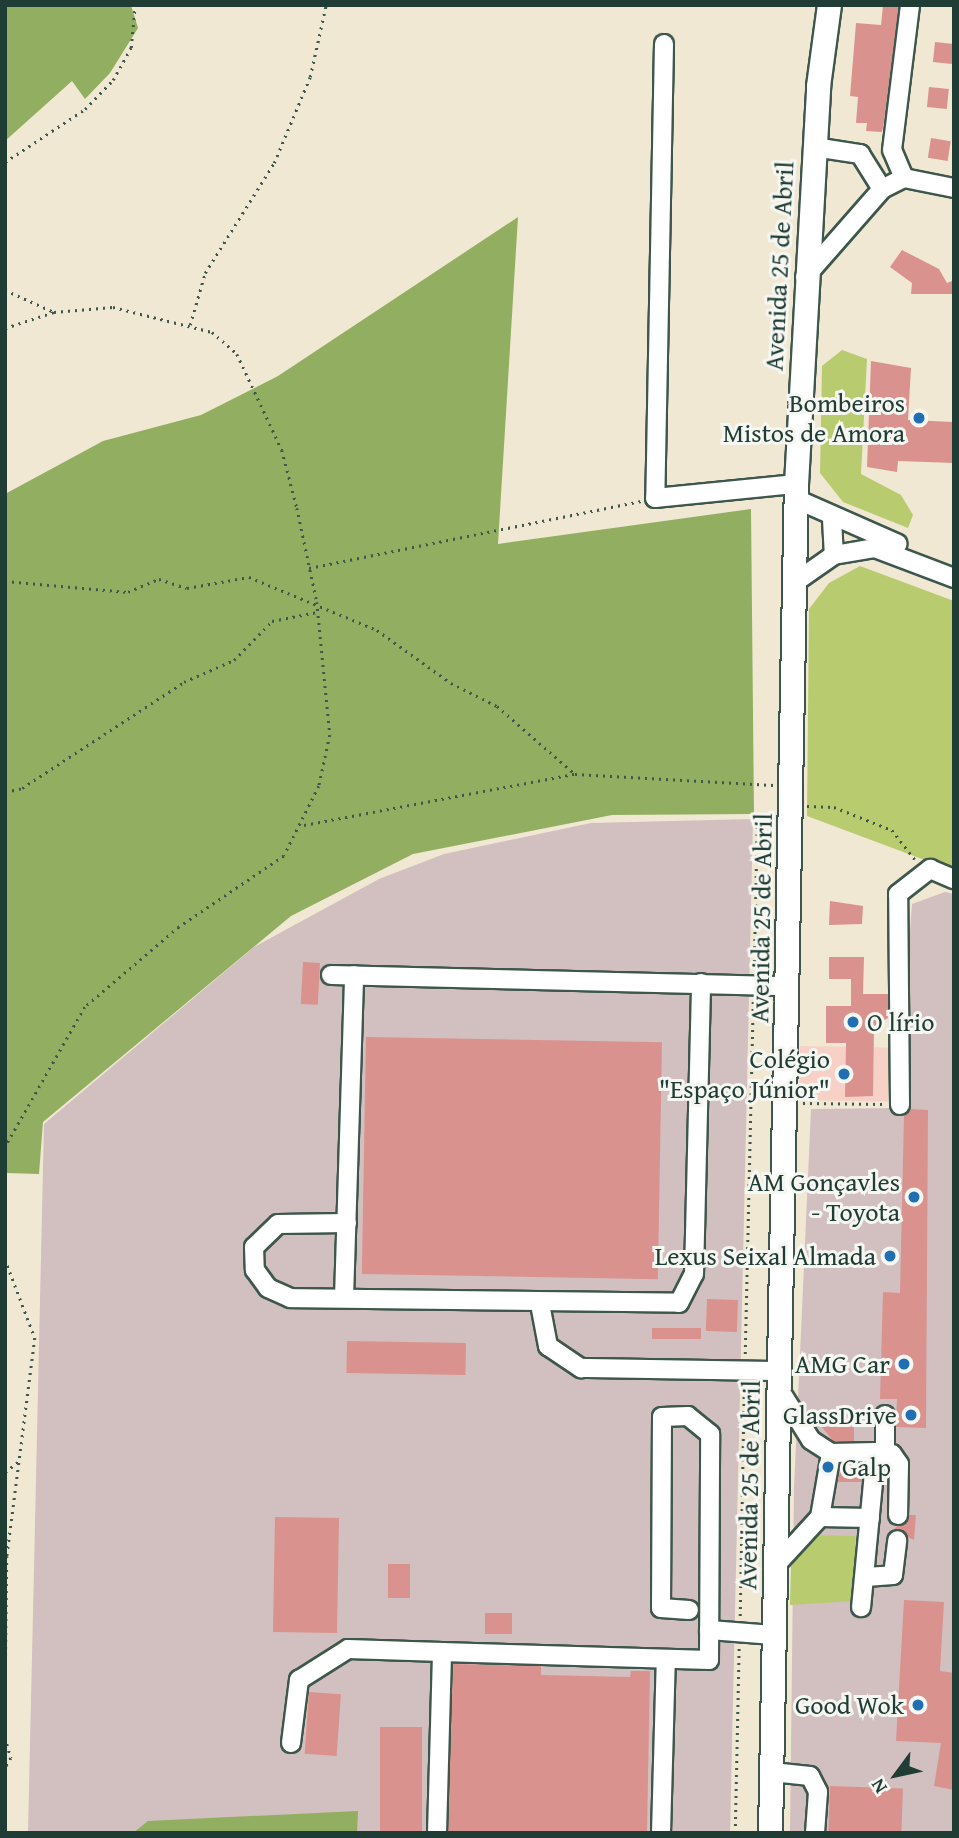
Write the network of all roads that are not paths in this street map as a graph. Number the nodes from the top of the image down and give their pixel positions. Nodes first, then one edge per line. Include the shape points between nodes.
1 (829, 5) edge
2 (910, 5) edge
3 (664, 44) dead end
4 (814, 147) junction
5 (904, 178) junction
6 (954, 188) edge
7 (882, 189) junction
8 (805, 277) junction
9 (796, 492) junction
10 (832, 519) junction
11 (834, 555) junction
12 (954, 565) edge
13 (954, 578) edge
14 (794, 583) junction
15 (954, 878) edge
16 (331, 975) dead end
17 (354, 975) junction
18 (701, 983) junction
19 (789, 986) junction
20 (900, 1105) road end
21 (347, 1223) junction
22 (344, 1298) junction
23 (540, 1304) junction
24 (779, 1380) junction
25 (885, 1415) dead end
26 (881, 1452) junction
27 (831, 1454) junction
28 (898, 1515) dead end
29 (820, 1517) junction
30 (870, 1518) junction
31 (897, 1541) dead end
32 (776, 1565) junction
33 (866, 1577) junction
34 (861, 1608) dead end
35 (689, 1610) dead end
36 (709, 1630) junction
37 (774, 1634) junction
38 (442, 1652) junction
39 (666, 1659) junction
40 (291, 1743) dead end
41 (772, 1772) junction
42 (437, 1833) edge
43 (661, 1833) edge
44 (770, 1833) edge
45 (815, 1833) edge

1 - 4 main road, Avenida 25 de Abril
2 - 5 street via 892,150
3 - 9 street via 655,498
4 - 7 street via 860,154
4 - 8 main road, Avenida 25 de Abril
5 - 6 street
5 - 7 street
7 - 8 street
8 - 9 main road, Avenida 25 de Abril
9 - 10 street
9 - 14 main road, Avenida 25 de Abril
10 - 11 street
10 - 12 street
11 - 13 street via 875,548
11 - 14 street
14 - 19 main road, Avenida 25 de Abril via 798,797
15 - 20 street via 930,869 898,894
16 - 17 street
17 - 18 street
17 - 21 street
18 - 19 street
18 - 23 street via 692,1288 667,1307
19 - 24 main road, Avenida 25 de Abril
21 - 22 street
21 - 22 street via 278,1224 260,1237 252,1258 261,1280 279,1295
22 - 23 street
23 - 24 street via 548,1346 573,1365 744,1371
24 - 27 street via 811,1440
24 - 32 main road, Avenida 25 de Abril
25 - 26 street
26 - 27 street
26 - 28 street via 899,1464
26 - 30 street
27 - 29 street
29 - 30 street
29 - 32 street
30 - 33 street
31 - 33 street via 893,1575
32 - 37 main road, Avenida 25 de Abril
33 - 34 street
35 - 36 street via 661,1608 662,1417 688,1416 710,1434
36 - 37 street
36 - 39 street via 709,1660
37 - 41 main road, Avenida 25 de Abril
38 - 39 street
38 - 40 street via 348,1648 299,1680
38 - 42 street
39 - 43 street
41 - 44 main road, Avenida 25 de Abril
41 - 45 street via 810,1776 818,1792

